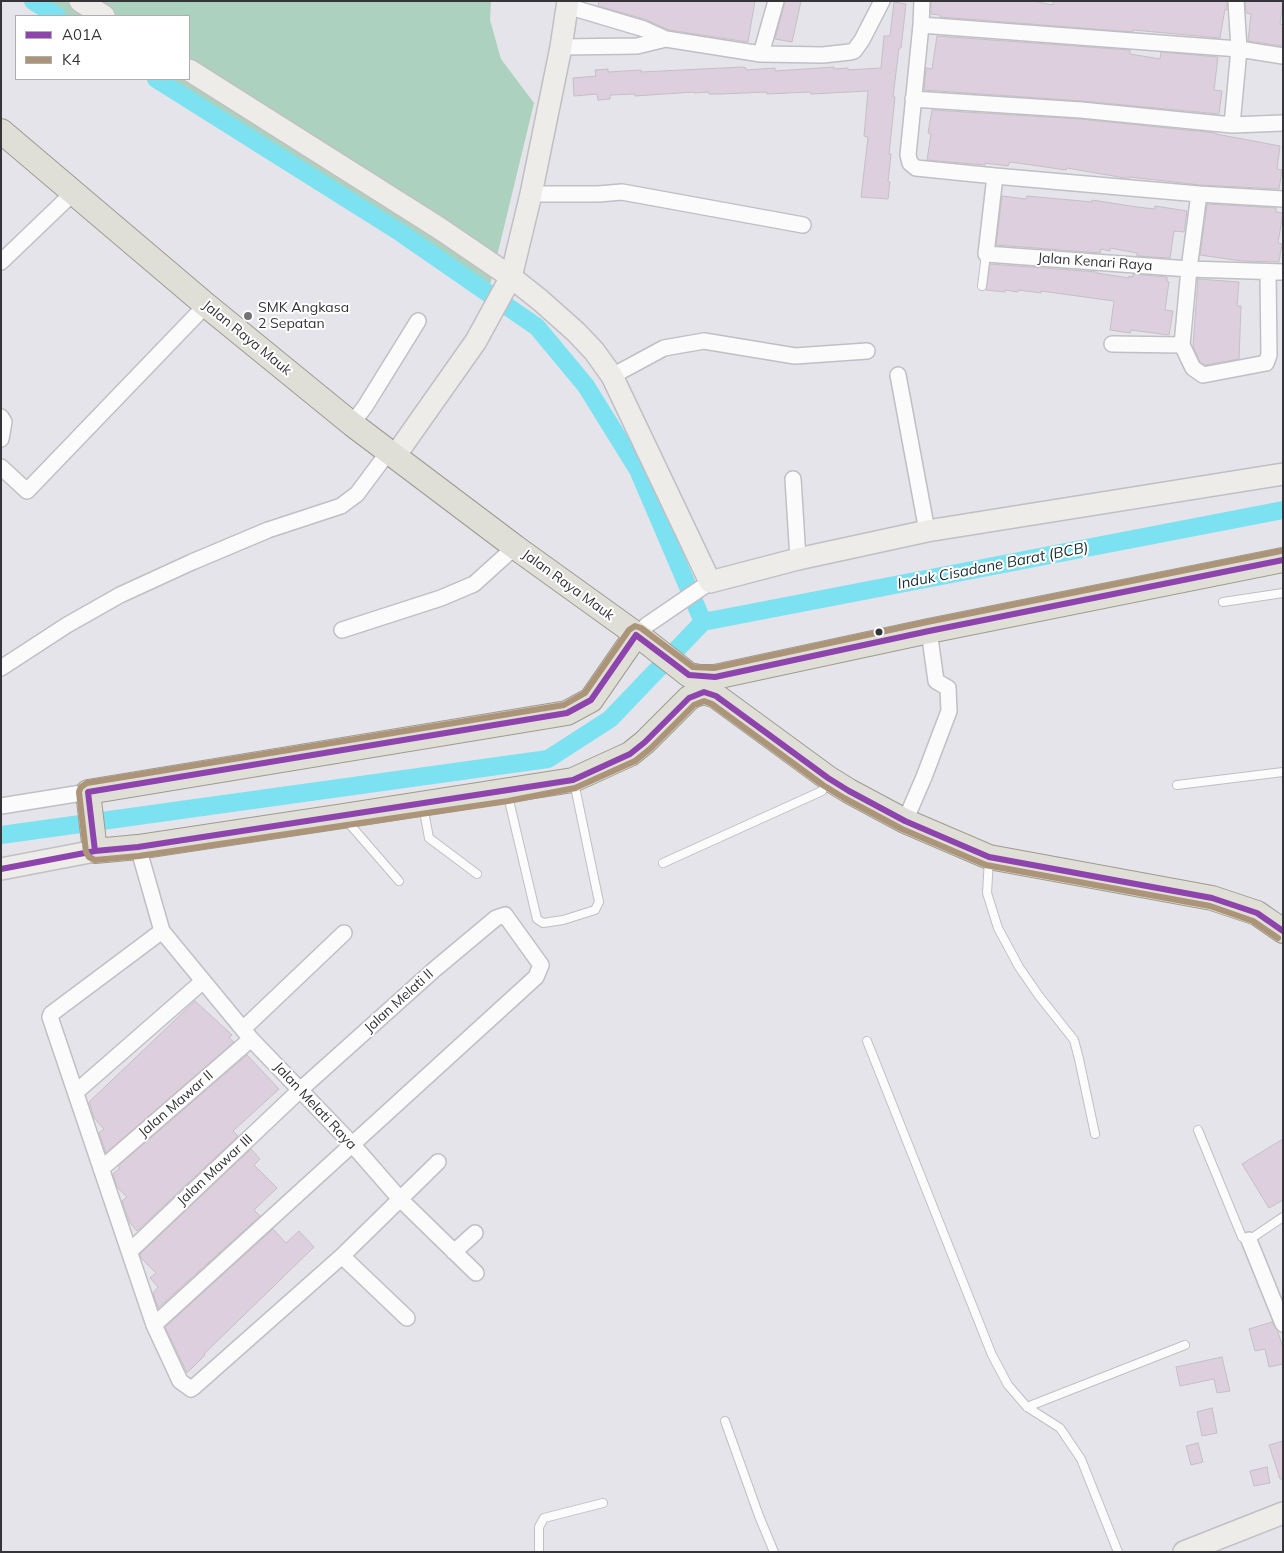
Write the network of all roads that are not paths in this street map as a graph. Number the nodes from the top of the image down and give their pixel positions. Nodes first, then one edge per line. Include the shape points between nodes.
1 (80, 1) edge
2 (776, 1) edge
3 (882, 1) edge
4 (922, 1) edge
5 (1236, 1) edge
6 (568, 4) edge
7 (102, 15) edge
8 (921, 26) junction
9 (666, 39) junction
10 (561, 47) junction
11 (1239, 49) junction
12 (761, 54) junction
13 (1283, 56) edge
14 (190, 71) edge
15 (912, 99) junction
16 (1283, 123) edge
17 (1232, 125) junction
18 (1, 131) edge
19 (995, 176) junction
20 (73, 193) junction
21 (531, 194) junction
22 (1199, 194) junction
23 (1283, 199) edge
24 (803, 225) dead end
25 (986, 254) junction
26 (1, 262) edge
27 (1189, 269) junction
28 (1275, 272) edge
29 (507, 284) junction
30 (982, 286) dead end
31 (206, 305) junction
32 (418, 321) dead end
33 (1112, 344) dead end
34 (1182, 345) junction
35 (867, 351) dead end
36 (898, 375) dead end
37 (612, 376) junction
38 (1, 417) edge
39 (352, 424) junction
40 (1, 439) edge
41 (392, 453) junction
42 (1, 467) edge
43 (1283, 474) edge
44 (794, 479) dead end
45 (927, 531) junction
46 (515, 547) junction
47 (798, 559) junction
48 (1283, 560) edge
49 (704, 587) junction
50 (1283, 593) edge
51 (1223, 602) dead end
52 (342, 630) dead end
53 (929, 631) junction
54 (644, 634) junction
55 (1, 668) edge
56 (1283, 772) edge
57 (828, 778) junction
58 (573, 780) junction
59 (1177, 785) dead end
60 (507, 792) junction
61 (89, 798) junction
62 (422, 804) junction
63 (1, 806) edge
64 (343, 816) junction
65 (905, 821) junction
66 (95, 845) junction
67 (138, 847) junction
68 (989, 857) junction
69 (663, 863) dead end
70 (2, 866) edge
71 (476, 874) dead end
72 (399, 881) dead end
73 (162, 931) junction
74 (1283, 931) edge
75 (344, 933) dead end
76 (202, 982) junction
77 (247, 1034) junction
78 (867, 1041) dead end
79 (300, 1090) junction
80 (76, 1092) junction
81 (1198, 1130) dead end
82 (1095, 1134) dead end
83 (352, 1144) junction
84 (438, 1162) dead end
85 (101, 1168) junction
86 (400, 1199) junction
87 (1283, 1217) edge
88 (476, 1233) dead end
89 (1249, 1240) junction
90 (130, 1250) junction
91 (454, 1252) junction
92 (342, 1256) junction
93 (476, 1274) dead end
94 (407, 1318) dead end
95 (1283, 1324) edge
96 (154, 1325) junction
97 (1185, 1345) dead end
98 (1028, 1407) junction
99 (725, 1421) dead end
100 (603, 1503) dead end
101 (1283, 1513) edge
102 (539, 1552) edge
103 (774, 1552) edge
104 (1118, 1552) edge
105 (1184, 1552) edge

1 - 7 street
2 - 12 street
3 - 12 street via 854,51 823,55
4 - 8 street
5 - 11 street
6 - 9 street
6 - 10 street
8 - 11 street
8 - 15 street
9 - 10 street via 637,46
9 - 12 street
10 - 21 street
11 - 13 street
11 - 17 street
14 - 29 street via 430,223
15 - 17 street via 1081,110
15 - 19 street via 908,160 913,166
16 - 17 street
18 - 20 main road, Jalan Raya Mauk
19 - 22 street
19 - 25 street
20 - 26 street
20 - 31 main road, Jalan Raya Mauk
21 - 24 street via 622,192
21 - 29 street
22 - 23 street
22 - 27 street
25 - 27 street, Jalan Kenari Raya
25 - 30 lane
27 - 28 street, Jalan Kenari Raya
27 - 34 street
28 - 34 street via 1266,363 1203,375 1194,368
29 - 37 street via 576,332
29 - 41 street via 476,341
31 - 39 main road, Jalan Raya Mauk
31 - 42 street via 27,491
32 - 39 street
33 - 34 street
35 - 37 street via 795,356 704,341 664,348
36 - 45 street
37 - 49 street
38 - 40 street via 4,422
39 - 41 main road, Jalan Raya Mauk
41 - 46 main road, Jalan Raya Mauk
41 - 55 street via 357,494 340,506 268,530 120,595
43 - 45 street
44 - 47 street
45 - 47 street
46 - 52 street via 474,584
46 - 54 main road, Jalan Raya Mauk
47 - 49 street
48 - 53 main road, Jalan Raya Mauk
49 - 54 street
50 - 51 lane
53 - 54 main road, Jalan Raya Mauk via 715,677 689,675
53 - 65 street via 936,681 948,688 949,711
54 - 61 main road via 591,700 567,713
56 - 59 lane
57 - 58 main road via 716,696 704,692 689,698 630,754
57 - 65 main road
57 - 69 lane via 822,791
58 - 60 main road
58 - 60 lane via 599,902 595,910 563,920 543,923 537,919
60 - 62 main road
61 - 63 street
61 - 66 main road
62 - 64 main road
62 - 71 lane via 428,838
64 - 67 main road
64 - 72 lane
65 - 68 main road
66 - 67 main road
66 - 70 street
67 - 73 street
68 - 74 main road via 1212,898 1257,914
68 - 82 lane via 987,893 998,928 1019,967 1074,1040
73 - 76 street, Jalan Melati Raya
73 - 80 street via 51,1014
75 - 77 street, Jalan Mawar II
76 - 77 street, Jalan Melati Raya
76 - 80 street
77 - 79 street, Jalan Melati Raya
77 - 85 street, Jalan Mawar II
78 - 98 lane via 992,1355 1008,1385
79 - 83 street, Jalan Melati Raya
79 - 83 street, Jalan Melati II via 435,969 496,918 505,915 542,965 536,977
79 - 90 street, Jalan Mawar III
80 - 85 street
81 - 89 lane via 1242,1237
83 - 86 street, Jalan Melati Raya
83 - 96 street
84 - 86 street
85 - 90 street
86 - 91 street, Jalan Melati Raya
86 - 92 street
87 - 89 lane
88 - 91 street
89 - 95 street
90 - 96 street
91 - 93 street, Jalan Melati Raya
92 - 94 street
92 - 96 street via 191,1389 180,1381
97 - 98 lane
98 - 104 lane via 1060,1428 1081,1459
99 - 103 lane
100 - 102 lane via 544,1518 539,1527
101 - 105 street

